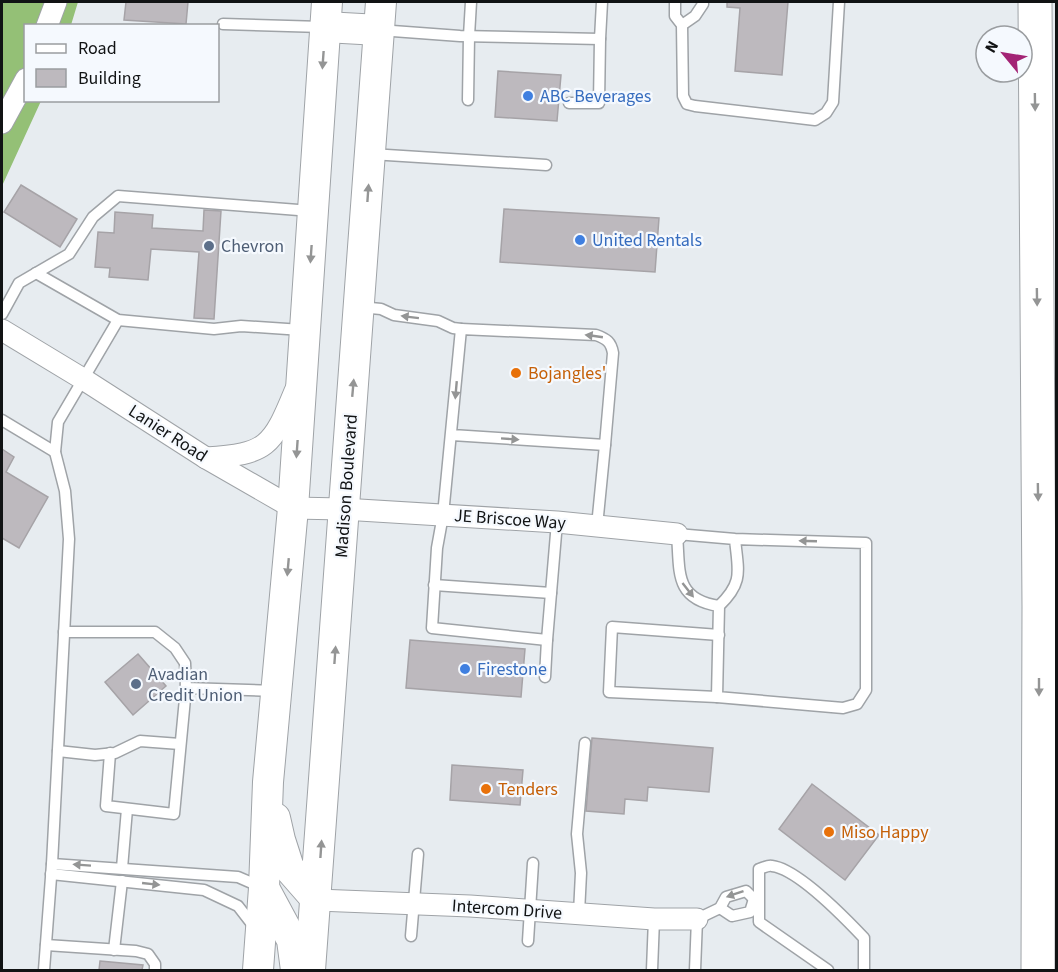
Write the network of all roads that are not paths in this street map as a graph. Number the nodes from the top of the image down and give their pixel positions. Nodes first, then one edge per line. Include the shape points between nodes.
1 (56, 2) edge
2 (471, 2) edge
3 (602, 2) edge
4 (675, 2) edge
5 (839, 2) edge
6 (1032, 2) edge
7 (703, 4) dead end
8 (326, 14) edge
9 (380, 16) edge
10 (48, 24) edge
11 (223, 24) dead end
12 (682, 25) junction
13 (469, 36) junction
14 (600, 39) junction
15 (24, 83) edge
16 (468, 100) dead end
17 (569, 103) dead end
18 (2, 123) edge
19 (371, 154) junction
20 (546, 165) dead end
21 (314, 211) junction
22 (36, 273) junction
23 (360, 307) junction
24 (2, 314) edge
25 (118, 320) junction
26 (461, 329) junction
27 (2, 330) edge
28 (305, 330) junction
29 (302, 374) junction
30 (83, 379) junction
31 (2, 420) edge
32 (452, 435) junction
33 (605, 445) junction
34 (55, 452) junction
35 (206, 458) junction
36 (293, 508) junction
37 (343, 509) junction
38 (443, 515) junction
39 (557, 522) junction
40 (597, 526) junction
41 (677, 534) junction
42 (735, 539) junction
43 (434, 585) junction
44 (551, 593) junction
45 (719, 606) junction
46 (64, 632) junction
47 (719, 635) junction
48 (547, 639) junction
49 (545, 677) dead end
50 (186, 688) junction
51 (276, 691) junction
52 (717, 697) junction
53 (585, 743) dead end
54 (180, 744) junction
55 (58, 751) junction
56 (110, 753) junction
57 (268, 782) junction
58 (127, 809) junction
59 (418, 854) dead end
60 (533, 863) dead end
61 (122, 868) junction
62 (52, 869) junction
63 (122, 881) junction
64 (264, 888) junction
65 (757, 898) junction
66 (317, 900) junction
67 (414, 903) junction
68 (720, 908) junction
69 (531, 910) junction
70 (579, 913) junction
71 (654, 919) junction
72 (697, 920) junction
73 (260, 936) junction
74 (411, 936) dead end
75 (528, 941) dead end
76 (46, 945) junction
77 (114, 950) junction
78 (652, 969) edge
79 (44, 970) edge
80 (155, 970) edge
81 (258, 970) edge
82 (296, 970) edge
83 (310, 970) edge
84 (695, 970) edge
85 (828, 970) edge
86 (864, 970) edge
87 (1038, 970) edge

1 - 10 street
2 - 13 lane
3 - 14 lane
4 - 12 lane via 675,16
5 - 12 lane via 832,102 826,113 815,120 687,104 683,96
6 -> 87 highway via 1039,595
7 - 12 lane
8 - 9 main road
8 - 11 lane
8 -> 21 main road
9 - 13 lane
9 - 19 main road, Madison Boulevard
13 - 14 lane
13 - 16 lane
14 - 17 lane via 599,103
15 - 18 street
19 - 20 lane
23 -> 19 main road, Madison Boulevard
21 - 22 lane via 118,196 93,217 69,254
21 -> 28 main road
22 - 24 lane via 19,283
22 - 25 lane
26 -> 23 lane
37 -> 23 main road, Madison Boulevard
25 - 28 lane via 214,330 241,326
25 - 30 lane
26 -> 32 lane
33 -> 26 lane via 613,353 605,338
27 - 30 street, Lanier Road
28 - 29 main road
29 - 35 street via 271,440 255,451
29 -> 36 main road
30 - 34 lane via 58,422
30 - 35 street, Lanier Road
31 - 34 lane
32 -> 33 lane
32 - 38 lane
33 - 40 lane
34 - 46 lane via 65,491 69,539
35 - 36 street, Lanier Road
36 - 37 street, Lanier Road
36 -> 51 main road
37 - 38 street, JE Briscoe Way
66 -> 37 main road, Madison Boulevard
38 - 39 street, JE Briscoe Way
38 - 43 lane
39 - 40 street, JE Briscoe Way
39 - 44 lane
40 - 41 street, JE Briscoe Way
41 - 42 lane
41 -> 45 lane via 680,578 689,594 702,603
42 - 45 lane via 738,577 732,593
52 -> 42 lane via 843,708 857,704 866,690 866,543
43 - 44 lane
43 - 48 lane via 432,628
44 - 48 lane
45 - 47 lane
46 - 50 lane via 155,632 176,648 185,663
46 - 55 lane
47 - 52 lane
47 - 52 lane via 612,627 609,692
48 - 49 lane
50 - 51 lane
50 - 54 lane
51 - 57 main road
53 - 70 lane via 577,834 581,873
54 - 56 lane via 140,741
54 - 58 lane via 174,814
55 - 56 lane
55 - 62 lane
56 - 58 lane via 106,807
57 - 64 main road
57 - 66 main road via 290,868
58 - 61 lane
59 - 67 lane
60 - 69 lane
61 -> 62 lane
61 - 64 lane via 238,877
62 - 63 lane
62 - 76 lane
63 -> 73 lane via 204,890 238,906
63 - 77 lane
64 - 73 main road
64 - 82 main road via 292,940
65 -> 68 lane via 746,891 726,897
65 - 68 lane via 750,912 732,916
65 - 85 lane via 759,922
65 - 86 lane via 759,869 770,865 783,869 826,899 864,938
66 - 67 street, Intercom Drive
66 - 83 main road, Madison Boulevard
67 - 69 street, Intercom Drive
67 - 74 lane
68 - 72 lane
69 - 70 street, Intercom Drive
69 - 75 lane
70 - 71 street, Intercom Drive
71 - 72 street, Intercom Drive
71 - 78 lane
72 - 84 lane
73 - 81 main road
76 - 77 lane
76 - 79 lane
77 - 80 lane via 148,954

